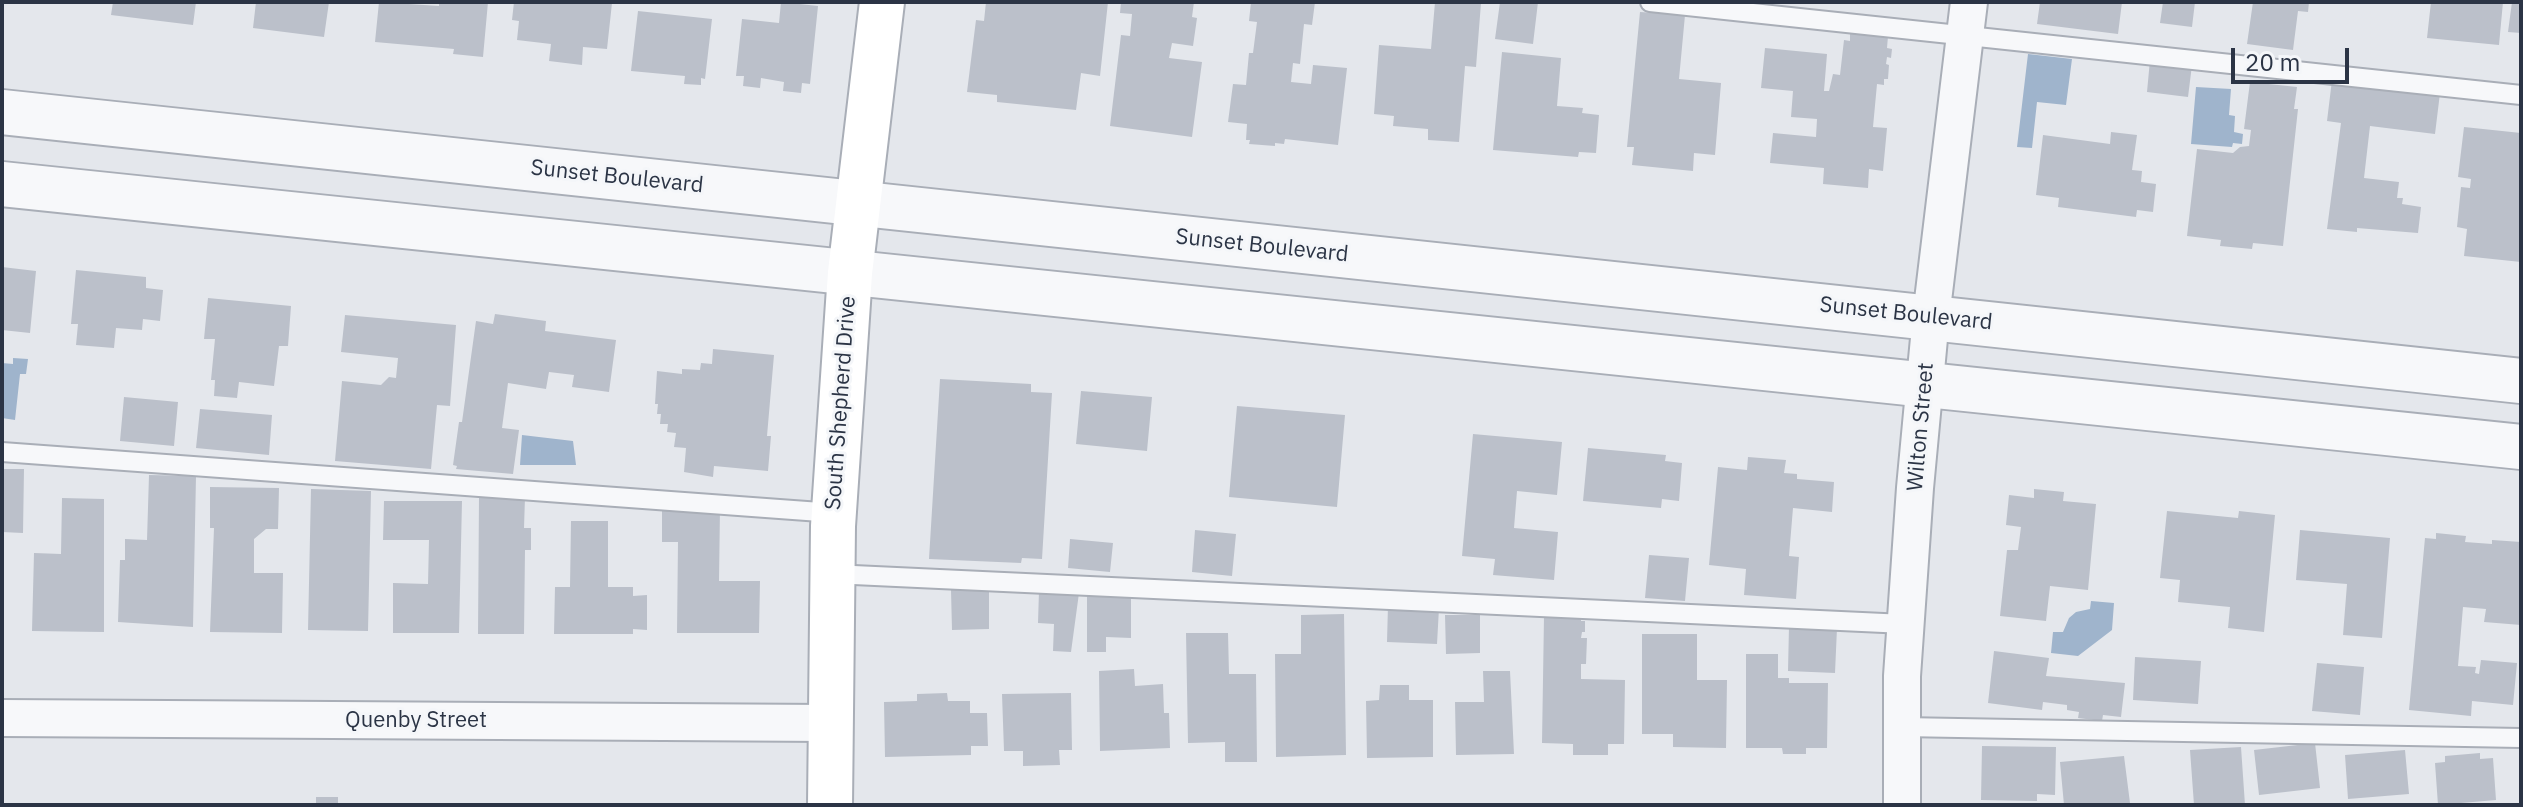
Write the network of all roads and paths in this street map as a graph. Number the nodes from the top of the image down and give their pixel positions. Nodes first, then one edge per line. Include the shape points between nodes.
1 (882, 2) edge
2 (1650, 2) edge
3 (1967, 19) edge
4 (2521, 95) edge
5 (2, 112) edge
6 (2, 184) edge
7 (858, 203) junction
8 (850, 273) junction
9 (1931, 317) junction
10 (2521, 381) edge
11 (1924, 383) junction
12 (2521, 447) edge
13 (2, 452) edge
14 (834, 513) junction
15 (832, 574) junction
16 (1905, 624) junction
17 (2, 718) edge
18 (829, 723) junction
19 (1902, 727) junction
20 (2521, 738) edge
21 (830, 805) edge
22 (1902, 805) edge

1 - 7 main road, South Shepherd Drive
2 - 3 lane
3 - 4 lane
3 - 9 street, Wilton Street
5 - 7 street, Sunset Boulevard
6 - 8 street
7 - 8 main road, South Shepherd Drive
7 - 9 street, Sunset Boulevard
8 - 11 street
8 - 14 main road, South Shepherd Drive
9 - 10 street, Sunset Boulevard
9 - 11 street, Wilton Street
11 - 12 street
11 - 16 street, Wilton Street
13 - 14 lane
14 - 15 main road, South Shepherd Drive
15 - 16 lane
15 - 18 main road, South Shepherd Drive
16 - 19 street, Wilton Street
17 - 18 street, Quenby Street
18 - 21 main road, South Shepherd Drive
19 - 20 lane
19 - 22 street, Wilton Street

